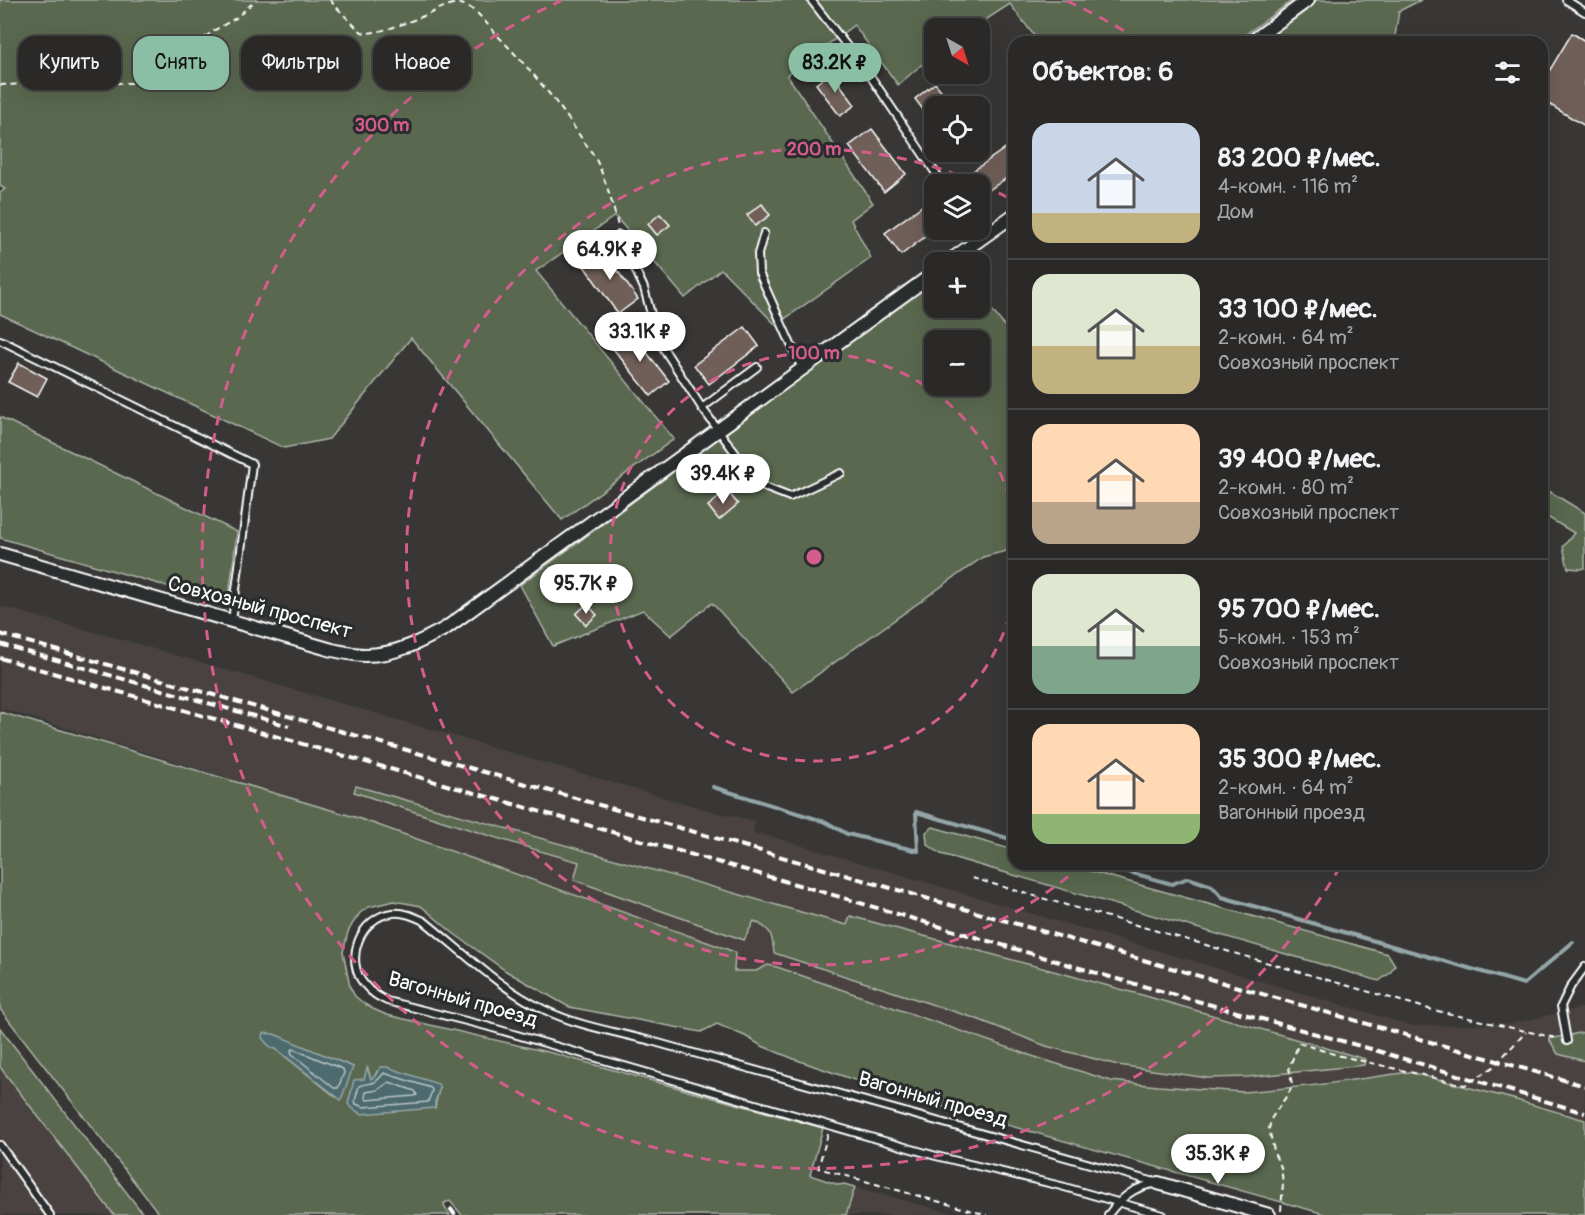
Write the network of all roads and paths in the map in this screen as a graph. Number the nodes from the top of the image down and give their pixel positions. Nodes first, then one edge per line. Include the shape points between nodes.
1 (256, 0) edge
2 (330, 0) edge
3 (811, 0) edge
4 (1308, 0) edge
5 (1566, 0) edge
6 (1585, 12) edge
7 (1259, 36) edge
8 (0, 85) edge
9 (936, 174) edge
10 (1008, 218) edge
11 (990, 228) edge
12 (764, 233) dead end
13 (619, 235) joint
14 (972, 240) edge
15 (959, 252) edge
16 (924, 280) edge
17 (0, 340) edge
18 (757, 367) dead end
19 (802, 369) junction
20 (702, 408) junction
21 (719, 430) junction
22 (841, 473) dead end
23 (0, 554) edge
24 (232, 621) junction
25 (972, 878) dead end
26 (1585, 967) edge
27 (1526, 1032) junction
28 (1566, 1041) joint
29 (831, 1125) junction
30 (0, 1145) edge
31 (1158, 1183) junction
32 (1118, 1202) junction
33 (49, 1215) edge
34 (987, 1215) edge
35 (1108, 1215) edge
36 (1163, 1215) edge
37 (1269, 1215) edge
38 (1280, 1215) edge

1 - 8 path via 156,78 136,83
2 - 13 path via 365,33 419,18 448,5 460,3 473,9 530,69 598,164
3 - 9 lane via 871,77
4 - 7 street
5 - 6 lane
10 - 11 street
12 - 19 lane via 758,254 759,273
13 - 20 lane via 644,288 658,340
14 - 15 street
16 - 19 street, Совхозный проспект
17 - 24 lane via 252,464
18 - 20 lane
19 - 21 street, Совхозный проспект
20 - 21 lane
21 - 22 lane via 759,485 790,496
21 - 24 street, Совхозный проспект via 446,628 418,643 390,653 364,655 332,650
23 - 24 street, Совхозный проспект
25 - 27 path via 1430,1009
26 - 28 lane via 1561,1006
27 - 28 path
27 - 38 path via 1492,1068 1465,1085 1299,1043 1289,1068 1290,1091 1271,1119 1269,1129 1281,1167
29 - 31 lane, Вагонный проезд via 387,1001 363,984 356,970 358,940 376,920 390,913 409,914 424,921 525,1000 568,1020
29 - 32 lane, Вагонный проезд
29 - 34 path via 818,1168
30 - 33 lane
31 - 32 lane via 1143,1185
31 - 37 street, Вагонный проезд
32 - 35 lane
32 - 36 lane, Вагонный проезд

